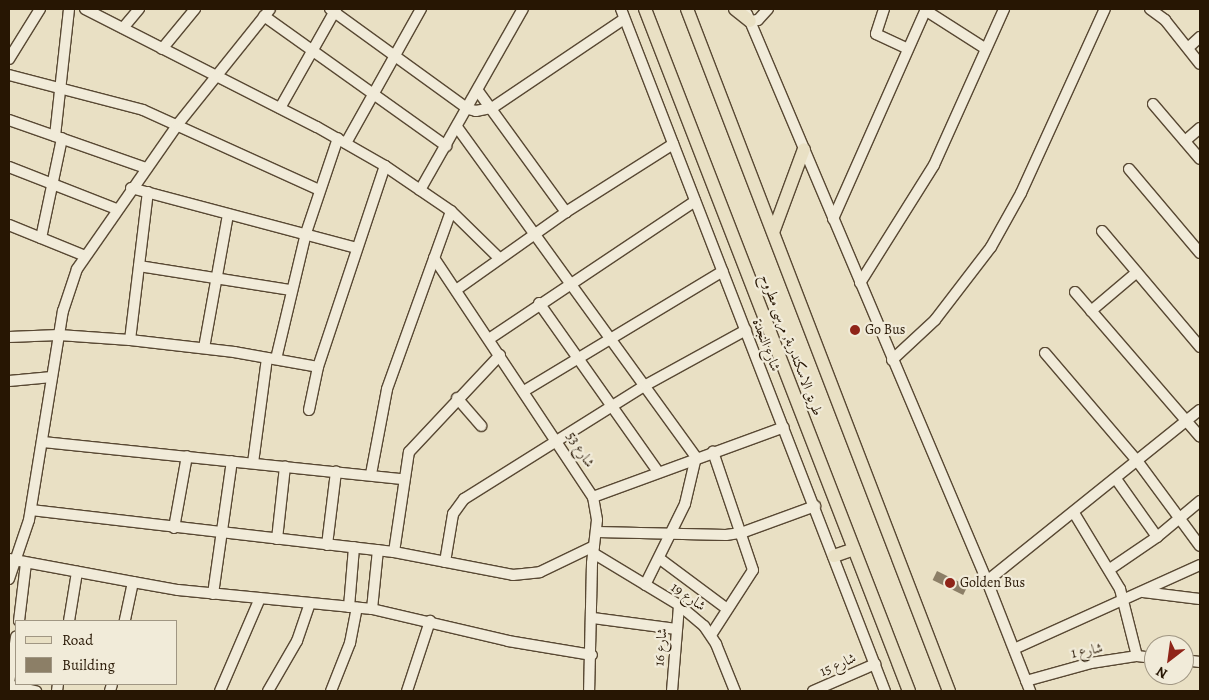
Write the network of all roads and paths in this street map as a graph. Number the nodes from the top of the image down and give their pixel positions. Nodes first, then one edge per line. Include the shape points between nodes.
1 (40, 9) edge
2 (70, 9) edge
3 (85, 9) edge
4 (139, 9) edge
5 (195, 9) edge
6 (420, 9) edge
7 (523, 9) edge
8 (645, 9) edge
9 (688, 9) edge
10 (735, 9) edge
11 (768, 9) edge
12 (884, 9) edge
13 (1004, 9) edge
14 (1105, 9) edge
15 (1150, 9) edge
16 (333, 10) edge
17 (925, 10) edge
18 (267, 12) edge
19 (622, 14) edge
20 (747, 15) edge
21 (123, 28) junction
22 (1200, 37) edge
23 (162, 48) junction
24 (1188, 48) junction
25 (908, 49) junction
26 (986, 49) junction
27 (311, 50) junction
28 (395, 56) junction
29 (9, 59) edge
30 (1200, 64) edge
31 (9, 75) edge
32 (215, 75) junction
33 (60, 88) junction
34 (478, 91) junction
35 (373, 95) junction
36 (1153, 104) dead end
37 (280, 108) junction
38 (492, 108) junction
39 (468, 110) junction
40 (9, 120) edge
41 (178, 124) junction
42 (457, 127) junction
43 (1200, 128) edge
44 (58, 137) junction
45 (342, 141) junction
46 (1185, 141) junction
47 (673, 144) junction
48 (446, 146) junction
49 (804, 149) junction
50 (1200, 159) edge
51 (384, 166) junction
52 (9, 167) edge
53 (146, 168) junction
54 (1129, 169) dead end
55 (52, 183) junction
56 (131, 188) junction
57 (319, 190) junction
58 (420, 190) junction
59 (148, 192) junction
60 (695, 201) junction
61 (116, 209) junction
62 (451, 211) junction
63 (566, 212) junction
64 (228, 214) junction
65 (833, 219) junction
66 (9, 225) edge
67 (774, 230) junction
68 (1102, 231) dead end
69 (306, 232) junction
70 (535, 233) junction
71 (41, 238) junction
72 (356, 248) junction
73 (1200, 253) edge
74 (84, 256) junction
75 (434, 258) junction
76 (499, 258) junction
77 (139, 266) junction
78 (723, 271) junction
79 (1137, 272) junction
80 (217, 279) junction
81 (571, 282) junction
82 (860, 283) junction
83 (292, 290) junction
84 (456, 290) junction
85 (1075, 292) dead end
86 (539, 304) junction
87 (1091, 311) junction
88 (746, 330) junction
89 (59, 335) junction
90 (9, 337) edge
91 (489, 339) junction
92 (130, 340) junction
93 (611, 340) junction
94 (1200, 346) edge
95 (204, 348) junction
96 (1045, 353) dead end
97 (500, 355) junction
98 (272, 359) junction
99 (578, 359) junction
100 (892, 360) junction
101 (318, 367) junction
102 (52, 377) junction
103 (9, 381) edge
104 (646, 385) junction
105 (524, 391) junction
106 (457, 398) junction
107 (611, 406) junction
108 (309, 410) dead end
109 (1200, 410) edge
110 (1186, 422) junction
111 (481, 426) dead end
112 (784, 427) junction
113 (1200, 437) edge
114 (557, 440) junction
115 (43, 442) junction
116 (713, 452) junction
117 (187, 456) junction
118 (696, 458) junction
119 (232, 461) junction
120 (1138, 462) junction
121 (253, 463) junction
122 (285, 466) junction
123 (336, 472) junction
124 (658, 472) junction
125 (371, 474) junction
126 (1116, 479) junction
127 (402, 480) junction
128 (593, 497) junction
129 (1200, 501) edge
130 (815, 506) junction
131 (31, 510) junction
132 (1074, 512) junction
133 (1180, 519) junction
134 (174, 528) junction
135 (596, 532) junction
136 (221, 533) junction
137 (741, 533) junction
138 (672, 535) junction
139 (1157, 537) junction
140 (277, 539) junction
141 (327, 545) junction
142 (1200, 546) edge
143 (354, 548) junction
144 (854, 549) junction
145 (378, 550) junction
146 (593, 550) junction
147 (394, 552) junction
148 (834, 556) junction
149 (660, 558) junction
150 (17, 561) edge
151 (446, 562) junction
152 (1200, 565) edge
153 (1110, 569) junction
154 (77, 572) junction
155 (9, 579) edge
156 (987, 581) junction
157 (133, 582) junction
158 (646, 585) junction
159 (1143, 592) junction
160 (213, 594) junction
161 (260, 598) junction
162 (1200, 599) edge
163 (1125, 601) junction
164 (310, 603) junction
165 (679, 605) junction
166 (353, 608) junction
167 (726, 608) junction
168 (372, 609) junction
169 (593, 618) junction
170 (18, 620) edge
171 (69, 620) edge
172 (125, 620) edge
173 (430, 621) junction
174 (676, 629) junction
175 (711, 635) junction
176 (15, 643) edge
177 (1014, 649) junction
178 (592, 655) junction
179 (1137, 656) junction
180 (1144, 657) edge
181 (12, 662) edge
182 (875, 664) junction
183 (1026, 681) junction
184 (9, 684) edge
185 (36, 691) edge
186 (220, 691) edge
187 (268, 691) edge
188 (331, 691) edge
189 (410, 691) edge
190 (589, 691) edge
191 (672, 691) edge
192 (735, 691) edge
193 (813, 691) edge
194 (885, 691) edge
195 (909, 691) edge
196 (949, 691) edge
197 (1030, 691) edge

1 - 29 street
2 - 33 street
3 - 21 street
4 - 21 street
5 - 23 street
6 - 28 street
7 - 34 street
8 - 144 main road, طريق الاسكندرية, مرسى مطروح
9 - 67 main road, طريق الاسكندرية, مرسى مطروح
10 - 20 main road
11 - 20 street via 758,20
12 - 25 street via 876,34
13 - 26 street
14 - 100 street via 1021,193 990,247 935,320
15 - 24 street via 1165,20
16 - 27 street
16 - 28 street
17 - 25 street
17 - 26 street
18 - 27 street
18 - 32 street
19 - 38 street
19 - 47 street, شارع النجدة
20 - 49 street
21 - 23 street
22 - 24 street
23 - 32 street
24 - 30 street
25 - 65 street
26 - 82 street via 934,165
27 - 35 street
27 - 37 street
28 - 35 street
28 - 39 street
31 - 33 street
32 - 37 street
32 - 41 street
33 - 41 street via 136,108
33 - 44 street
34 - 38 street
34 - 39 street
35 - 45 street
35 - 48 street
36 - 46 street
37 - 45 street
38 - 39 street
38 - 63 street
39 - 42 street
40 - 44 street
41 - 53 street
41 - 57 street
42 - 48 street
42 - 70 street
43 - 46 street
44 - 53 street
44 - 55 street
45 - 51 street
45 - 57 street
46 - 50 street
47 - 60 street, شارع النجدة
47 - 63 street
48 - 58 street
49 - 65 street
49 - 67 main road
51 - 58 street
51 - 72 street
52 - 55 street
53 - 56 street
54 - 73 street
55 - 61 street
55 - 71 street
56 - 59 street
56 - 61 street
57 - 69 street
58 - 62 street
59 - 64 street
59 - 77 street
60 - 78 street, شارع النجدة
60 - 81 street
61 - 74 street
62 - 75 street
62 - 76 street
63 - 70 street
64 - 69 street
64 - 80 street
65 - 82 street
66 - 71 street
67 - 196 main road, طريق الاسكندرية, مرسى مطروح
68 - 79 street
69 - 72 street
69 - 83 street
70 - 76 street
70 - 81 street
71 - 74 street
72 - 101 street
74 - 89 street via 67,295
75 - 84 street, شارع 53
75 - 125 street via 387,389
76 - 84 street
77 - 80 street
77 - 92 street
78 - 88 street, شارع النجدة
78 - 93 street
79 - 87 street
79 - 94 street
80 - 83 street
80 - 95 street
81 - 86 street
81 - 93 street
82 - 100 street
83 - 98 street
84 - 91 street, شارع 53
85 - 87 street
86 - 91 street
86 - 99 street
87 - 110 street
88 - 104 street
88 - 112 street, شارع النجدة
89 - 90 street
89 - 92 street
89 - 102 street
91 - 97 street, شارع 53
92 - 95 street
93 - 99 street
93 - 104 street
95 - 98 street
96 - 120 street
97 - 105 street, شارع 53
97 - 106 street
98 - 101 street
98 - 121 street
99 - 105 street
99 - 107 street
100 - 156 street
101 - 108 street
102 - 103 street
102 - 115 street
104 - 107 street
104 - 118 street
105 - 114 street, شارع 53
106 - 111 street
106 - 127 street via 409,452
107 - 114 street
107 - 124 street
109 - 110 street
110 - 113 street
110 - 120 street
112 - 116 street
112 - 130 street, شارع النجدة
114 - 128 street, شارع 53
114 - 151 street via 457,507
115 - 117 street
115 - 131 street
116 - 118 street
116 - 137 street
117 - 119 street
117 - 134 street
118 - 124 street
118 - 138 street via 691,487
119 - 121 street
119 - 136 street
120 - 126 street
120 - 133 street
121 - 122 street
122 - 123 street
122 - 140 street
123 - 125 street
123 - 141 street
124 - 128 street
125 - 127 street
126 - 132 street
126 - 139 street
127 - 147 street
128 - 135 street, شارع 53
129 - 133 street
130 - 137 street
130 - 148 street, شارع النجدة
131 - 134 street
131 - 150 street
132 - 153 street
132 - 156 street
133 - 139 street
133 - 142 street
134 - 136 street
135 - 138 street
135 - 146 street, شارع 53
136 - 140 street
136 - 160 street
137 - 138 street
137 - 167 street via 753,570
138 - 149 street
139 - 153 street
140 - 141 street
141 - 143 street
143 - 145 street
143 - 166 street
144 - 148 main road
144 - 195 main road, طريق الاسكندرية, مرسى مطروح
145 - 147 street
145 - 168 street
146 - 151 street via 525,575 497,574
146 - 158 street, شارع 19
146 - 169 street, شارع 53
147 - 151 street
148 - 182 street, شارع النجدة
149 - 158 street
149 - 167 street
150 - 154 street
150 - 155 street
150 - 170 street
152 - 159 street
153 - 163 street
154 - 157 street
154 - 171 street
156 - 177 street
157 - 160 street
157 - 172 street
158 - 165 street, شارع 19
159 - 162 street
159 - 163 street
160 - 161 street
161 - 164 street
161 - 186 street
163 - 177 street
163 - 179 street
164 - 166 street
164 - 187 street via 296,641
165 - 174 street, شارع 16
165 - 175 street, شارع 19
166 - 168 street
166 - 188 street via 350,643
167 - 175 street
168 - 173 street
169 - 174 street
169 - 178 street, شارع 53
173 - 178 street via 508,642
173 - 189 street
174 - 191 street, شارع 16
175 - 192 street, شارع 19
176 - 181 street
177 - 183 street
178 - 190 street, شارع 53
179 - 180 street, شارع 1
179 - 183 street, شارع 1 via 1091,663
181 - 184 street
182 - 193 street, شارع 15
182 - 194 street, شارع النجدة
183 - 197 street
184 - 185 street

